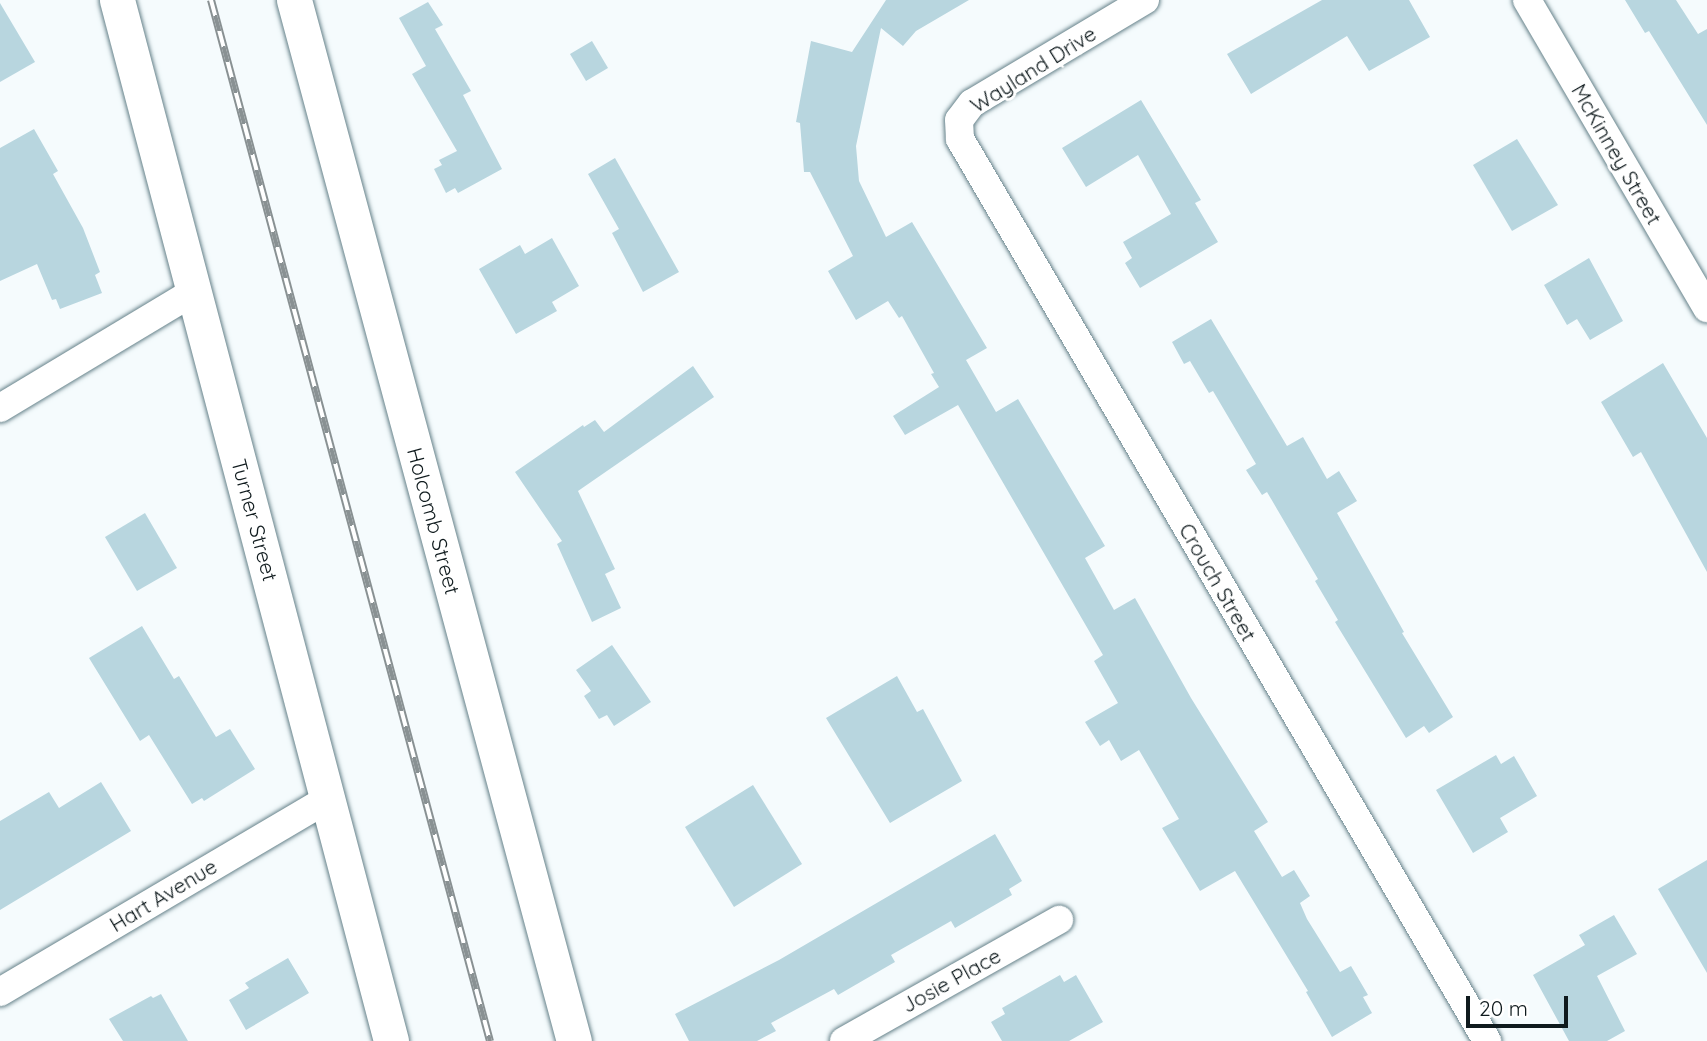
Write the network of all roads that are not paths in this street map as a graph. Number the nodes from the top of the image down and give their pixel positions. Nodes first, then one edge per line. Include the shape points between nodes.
1 (117, 0) edge
2 (294, 0) edge
3 (1145, 0) edge
4 (1527, 0) edge
5 (959, 120) joint
6 (195, 291) junction
7 (1707, 308) edge
8 (0, 408) edge
9 (327, 799) junction
10 (1059, 920) dead end
11 (0, 992) edge
12 (391, 1041) edge
13 (574, 1041) edge
14 (844, 1041) edge
15 (1487, 1041) edge

1 - 6 street, Turner Street
2 - 13 street, Holcomb Street
3 - 5 street, Wayland Drive via 972,103
4 - 7 street, McKinney Street
5 - 15 street, Crouch Street via 960,139
6 - 8 street
6 - 9 street, Turner Street
9 - 11 street, Hart Avenue
9 - 12 street, Turner Street
10 - 14 street, Josie Place

